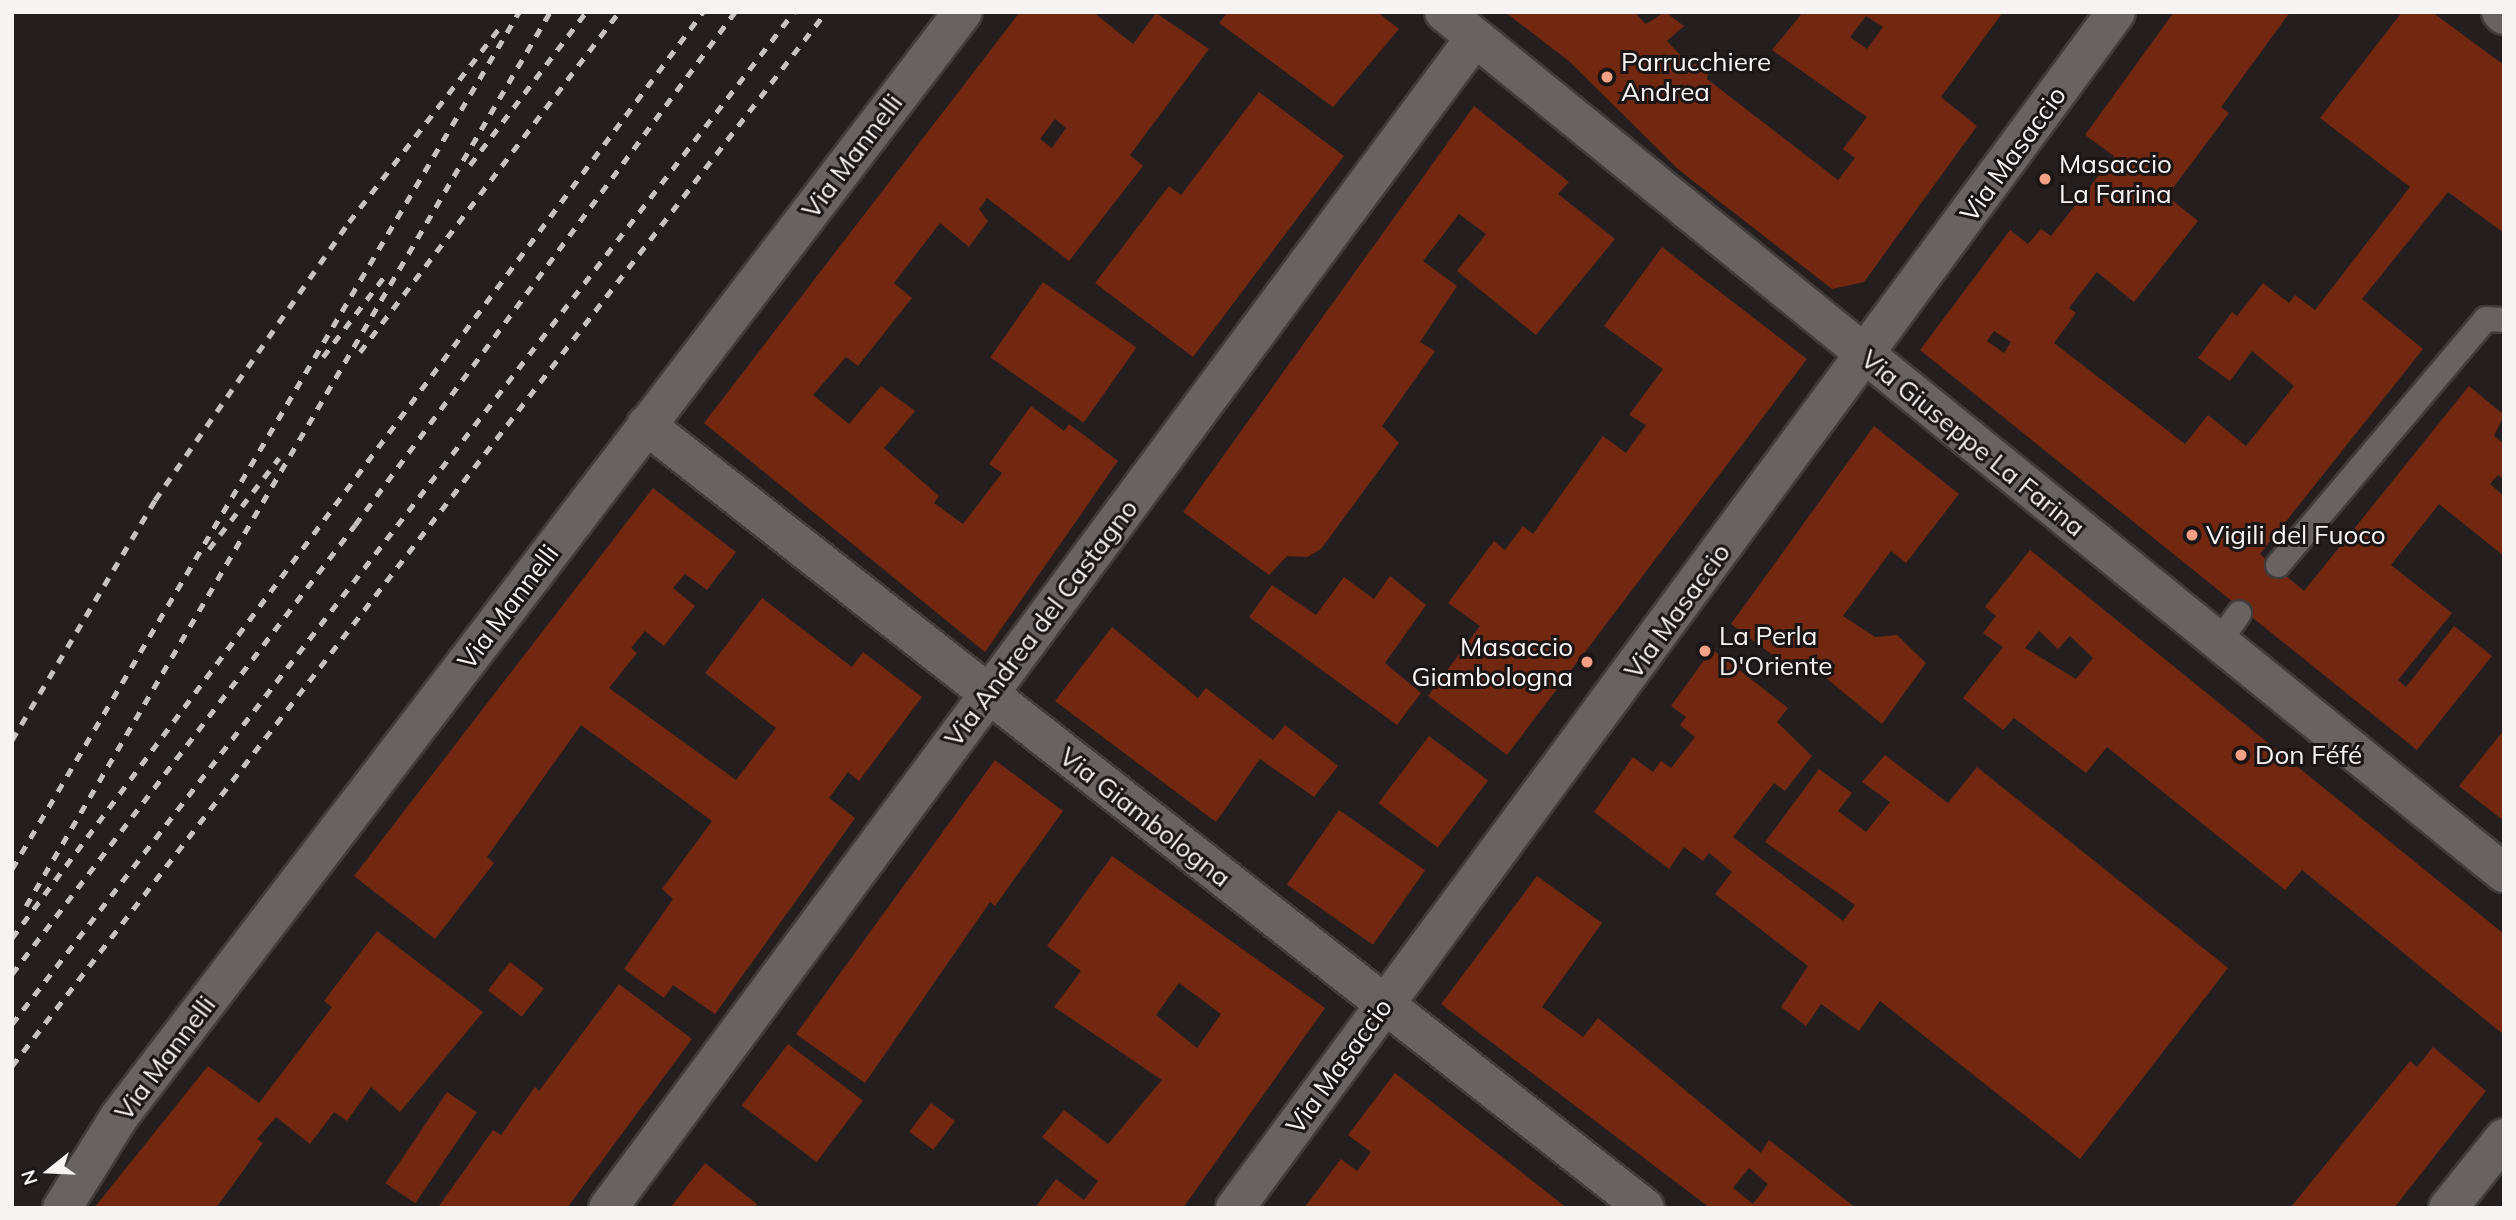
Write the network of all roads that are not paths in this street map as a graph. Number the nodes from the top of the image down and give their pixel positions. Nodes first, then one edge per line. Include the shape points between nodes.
1 (963, 12) edge
2 (1444, 12) edge
3 (2116, 12) edge
4 (1475, 39) junction
5 (2504, 320) edge
6 (1865, 355) junction
7 (646, 425) junction
8 (2278, 565) dead end
9 (986, 696) junction
10 (2504, 873) edge
11 (1384, 1005) junction
12 (2504, 1138) edge
13 (62, 1208) edge
14 (608, 1208) edge
15 (1235, 1208) edge
16 (1645, 1208) edge
17 (2448, 1208) edge

1 - 7 street, Via Mannelli
2 - 4 street, Via Giuseppe La Farina
3 - 6 street, Via Masaccio
4 - 6 street, Via Giuseppe La Farina
4 - 9 street, Via Andrea del Castagno
5 - 8 lane via 2486,319
6 - 10 street, Via Giuseppe La Farina via 2229,628
6 - 11 street, Via Masaccio
7 - 9 street, Via Giambologna
7 - 13 street, Via Mannelli via 119,1117
9 - 11 street, Via Giambologna
9 - 14 street, Via Andrea del Castagno
11 - 15 street, Via Masaccio
11 - 16 street, Via Giambologna
12 - 17 street

